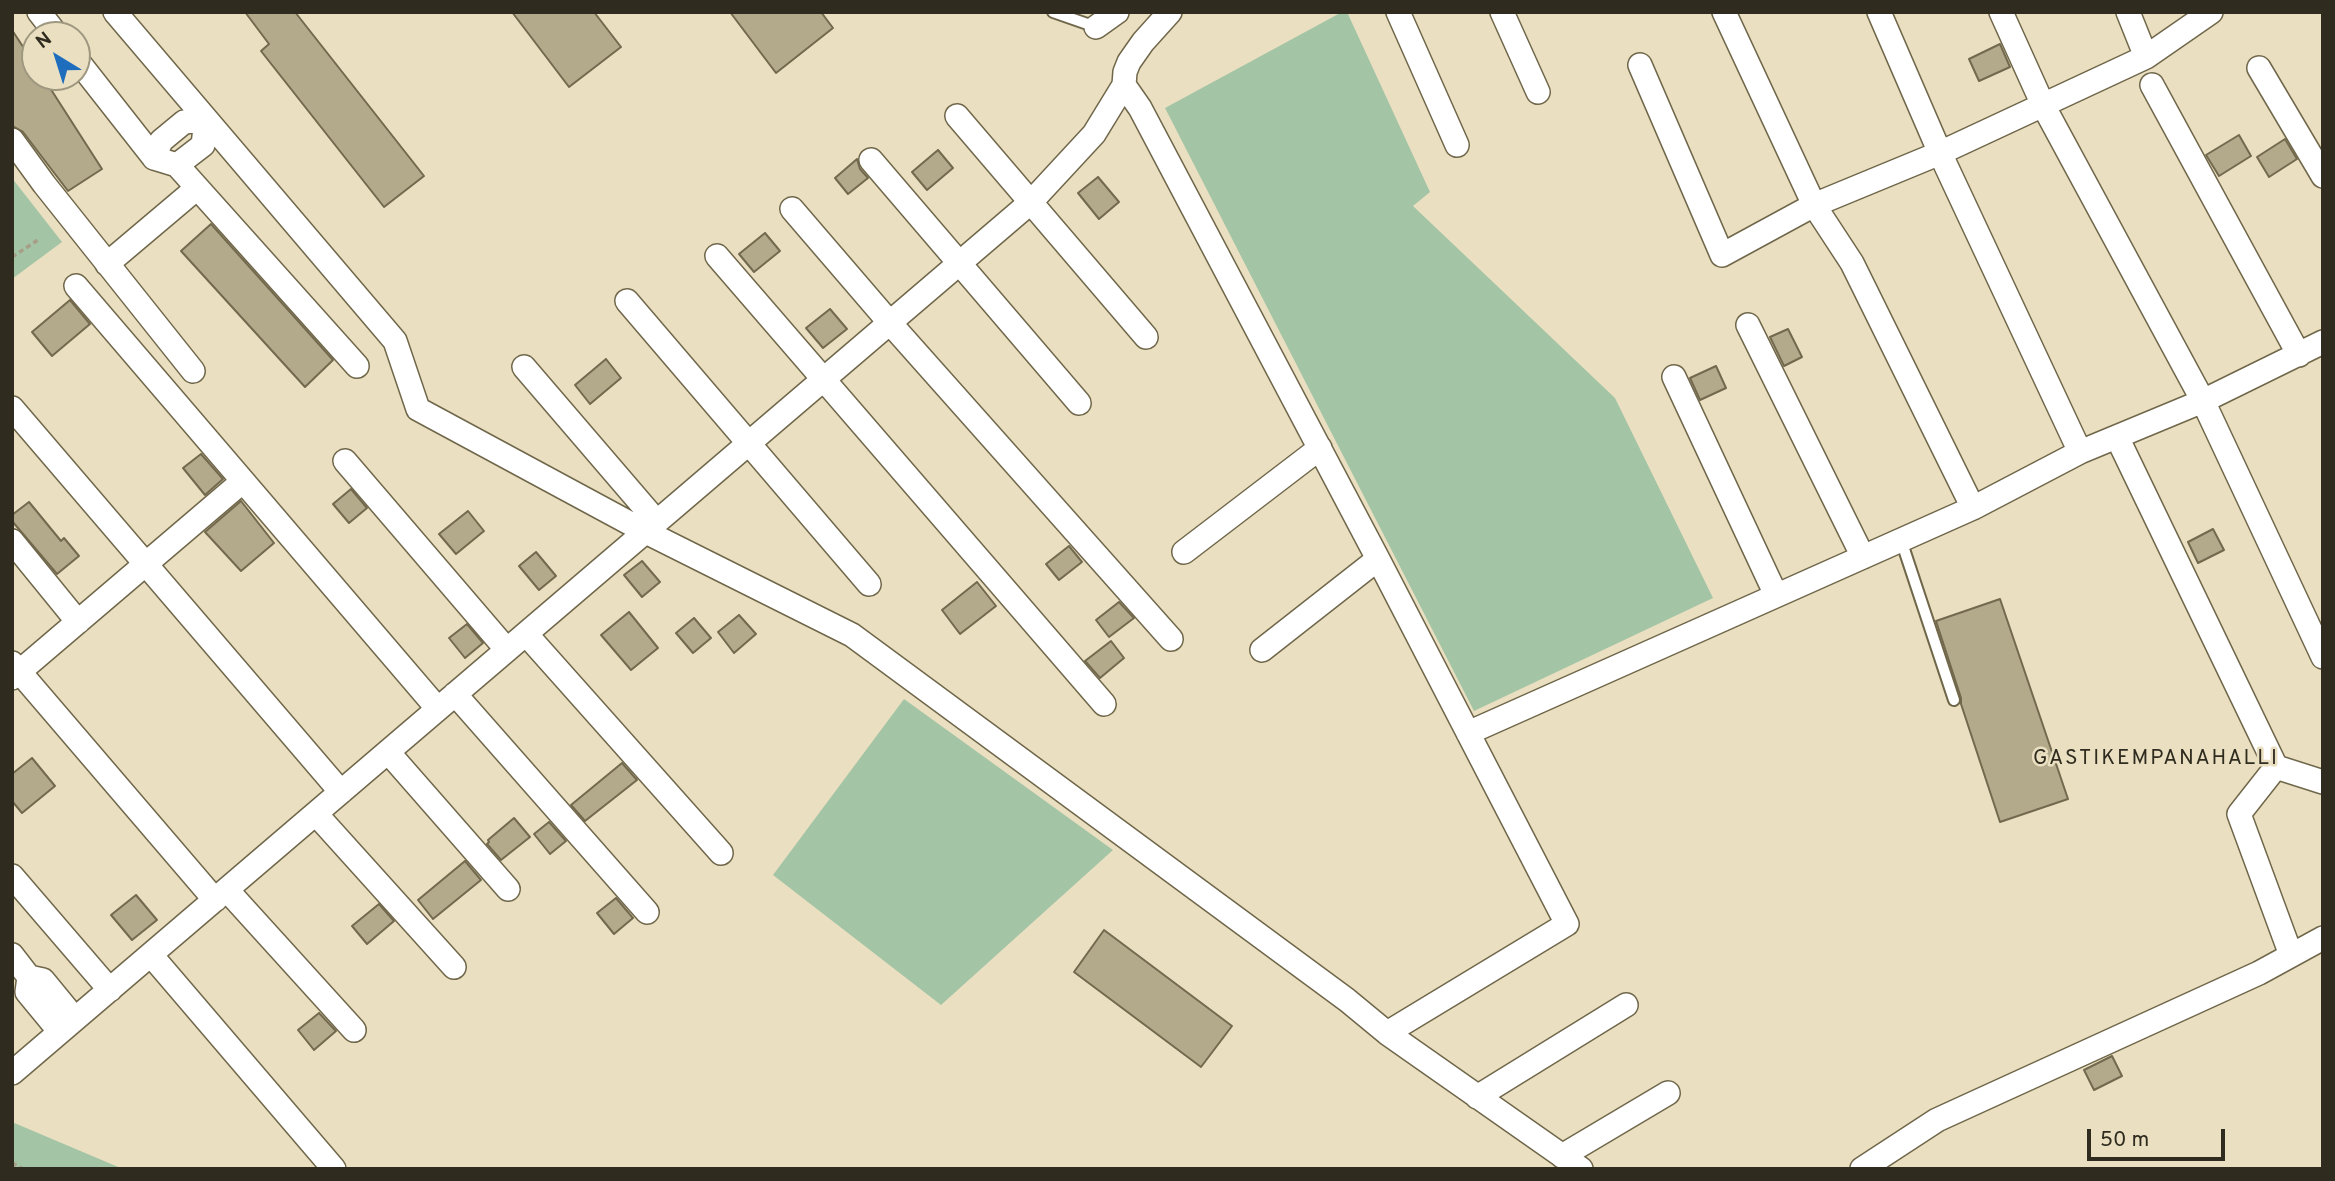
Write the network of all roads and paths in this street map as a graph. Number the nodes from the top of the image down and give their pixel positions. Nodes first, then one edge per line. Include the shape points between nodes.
1 (115, 12) edge
2 (1053, 12) edge
3 (1118, 12) edge
4 (1170, 12) edge
5 (1502, 12) edge
6 (1724, 12) edge
7 (1878, 12) edge
8 (2001, 12) edge
9 (2128, 12) edge
10 (2211, 12) edge
11 (1406, 16) edge
12 (1096, 27) joint
13 (2146, 57) junction
14 (1640, 65) dead end
15 (2259, 68) dead end
16 (91, 78) edge
17 (1124, 85) junction
18 (2152, 85) dead end
19 (1538, 92) dead end
20 (2043, 105) junction
21 (957, 116) dead end
22 (206, 120) junction
23 (12, 140) edge
24 (1457, 145) dead end
25 (1940, 153) junction
26 (154, 158) junction
27 (871, 160) dead end
28 (177, 165) junction
29 (2323, 176) edge
30 (197, 188) junction
31 (1031, 202) junction
32 (1814, 205) junction
33 (792, 208) dead end
34 (38, 240) dead end
35 (718, 256) dead end
36 (12, 257) edge
37 (107, 264) junction
38 (959, 264) junction
39 (76, 286) dead end
40 (627, 301) dead end
41 (890, 323) junction
42 (1748, 325) dead end
43 (1146, 337) dead end
44 (2323, 342) edge
45 (2299, 355) junction
46 (357, 366) dead end
47 (524, 367) dead end
48 (193, 371) dead end
49 (1674, 377) dead end
50 (822, 380) junction
51 (2203, 401) junction
52 (1079, 403) dead end
53 (12, 408) edge
54 (2117, 438) junction
55 (749, 443) junction
56 (1320, 448) junction
57 (2080, 452) junction
58 (345, 461) dead end
59 (243, 481) junction
60 (1973, 508) junction
61 (651, 527) junction
62 (1900, 540) junction
63 (12, 541) edge
64 (1184, 552) dead end
65 (1863, 557) junction
66 (1378, 559) junction
67 (146, 564) junction
68 (869, 584) dead end
69 (1776, 595) junction
70 (78, 622) junction
71 (526, 634) junction
72 (1171, 639) dead end
73 (508, 650) junction
74 (1262, 650) dead end
75 (2323, 657) edge
76 (15, 671) edge
77 (1954, 699) dead end
78 (446, 702) junction
79 (1104, 704) dead end
80 (1468, 733) junction
81 (388, 752) junction
82 (2276, 768) junction
83 (2323, 782) edge
84 (341, 792) junction
85 (316, 814) junction
86 (720, 853) dead end
87 (12, 876) edge
88 (508, 889) dead end
89 (221, 895) junction
90 (647, 912) dead end
91 (2323, 938) edge
92 (12, 954) edge
93 (151, 955) junction
94 (2291, 956) junction
95 (454, 968) dead end
96 (20, 978) edge
97 (110, 990) junction
98 (1626, 1004) dead end
99 (68, 1026) junction
100 (354, 1031) dead end
101 (1387, 1033) junction
102 (12, 1073) edge
103 (1668, 1093) dead end
104 (1477, 1097) junction
105 (1572, 1162) edge
106 (12, 1163) edge
107 (23, 1169) edge
108 (334, 1169) edge
109 (1862, 1169) edge

1 - 22 street
2 - 12 lane
3 - 12 street
4 - 17 street via 1129,62
5 - 19 street
6 - 32 street
7 - 25 street
8 - 20 street
9 - 13 street
10 - 13 street
11 - 24 street
13 - 20 street
14 - 32 street via 1722,255
15 - 29 street
16 - 26 street
17 - 31 street via 1094,134
17 - 56 street
18 - 45 street
20 - 25 street
20 - 51 street
21 - 31 street
22 - 26 street via 184,122 161,141
22 - 28 street via 204,145
22 - 61 street via 396,341 418,409
23 - 37 street
25 - 32 street
25 - 57 street
26 - 28 street
27 - 38 street
28 - 30 street
30 - 37 street
30 - 46 street
31 - 38 street
31 - 43 street
32 - 60 street via 1852,263
33 - 41 street
34 - 36 path
35 - 50 street
37 - 48 street
38 - 41 street
38 - 52 street
39 - 59 street
40 - 55 street
41 - 50 street
41 - 72 street
42 - 65 street
44 - 45 street
45 - 51 street
47 - 61 street
49 - 69 street
50 - 55 street
50 - 79 street
51 - 54 street
51 - 75 street
53 - 67 street
54 - 57 street
54 - 82 street
55 - 61 street
55 - 68 street
56 - 64 street
56 - 66 street
57 - 60 street
58 - 73 street
59 - 67 street
59 - 78 street
60 - 62 street
61 - 71 street
61 - 101 street via 852,635
62 - 65 street
62 - 77 lane
63 - 70 street
65 - 69 street
66 - 74 street
66 - 80 street
67 - 70 street
67 - 84 street
69 - 80 street
70 - 76 street
71 - 73 street
71 - 86 street
73 - 78 street
76 - 89 street
78 - 81 street
78 - 90 street
80 - 101 street via 1567,924
81 - 84 street
81 - 88 street
82 - 83 street
82 - 94 street via 2239,814
84 - 85 street
85 - 89 street
85 - 95 street
87 - 97 street
89 - 93 street
89 - 100 street
91 - 94 street
92 - 96 street
93 - 97 street
93 - 108 street
94 - 109 street via 1937,1120
96 - 99 street via 27,992
97 - 99 street
98 - 104 street
99 - 102 street
101 - 104 street
103 - 105 street
104 - 105 street
106 - 107 path

